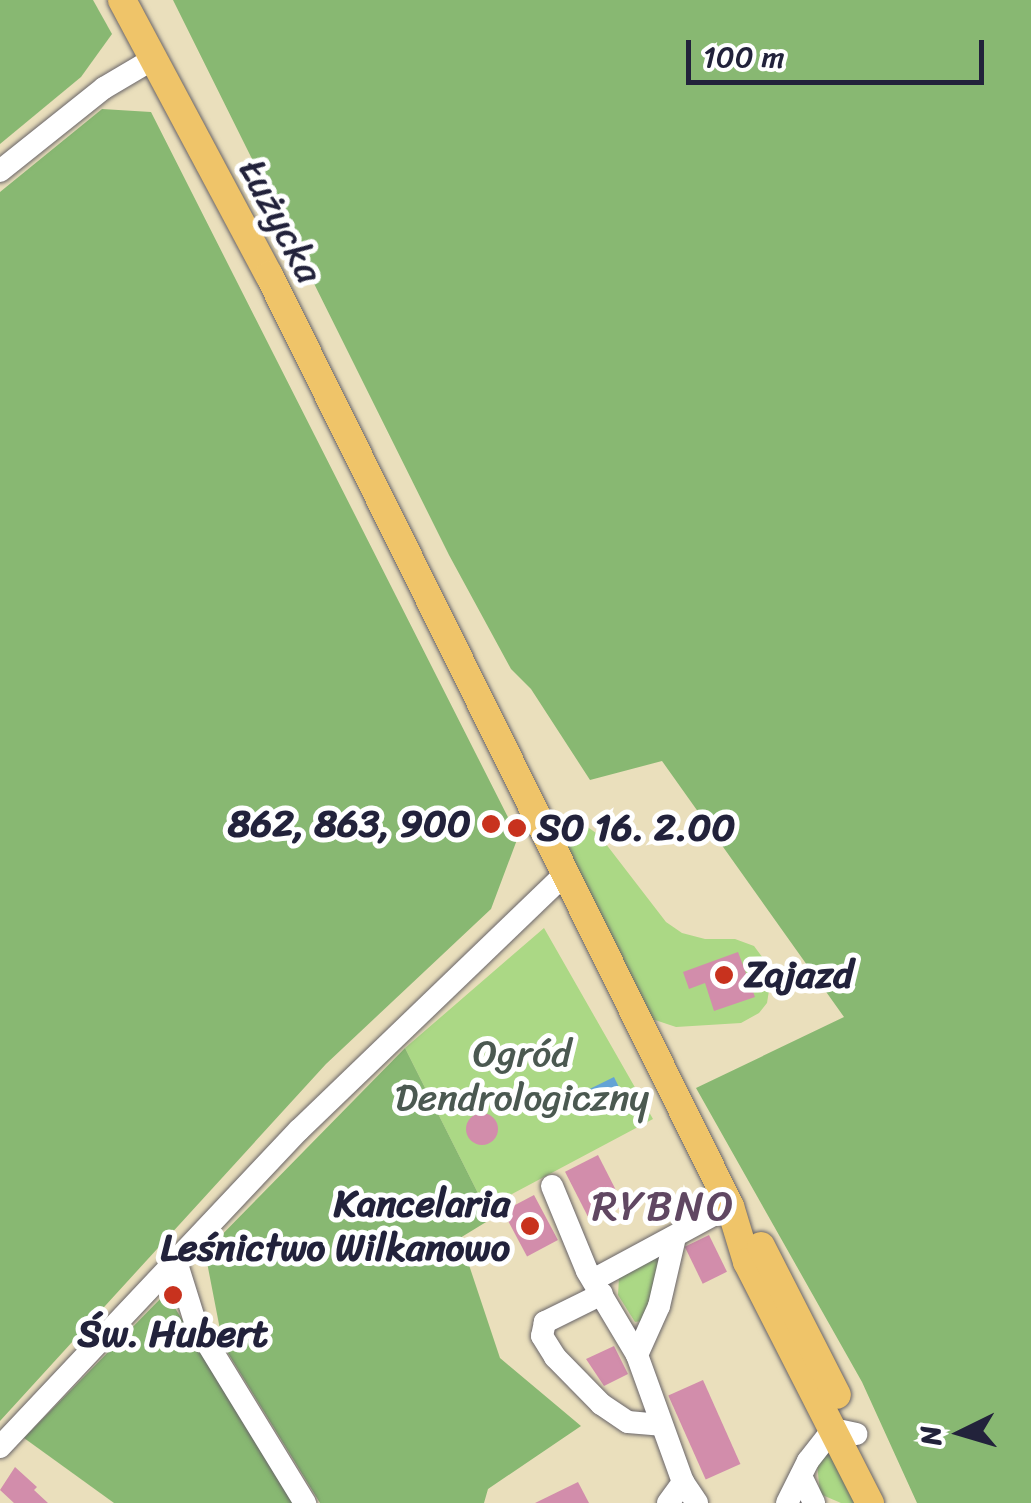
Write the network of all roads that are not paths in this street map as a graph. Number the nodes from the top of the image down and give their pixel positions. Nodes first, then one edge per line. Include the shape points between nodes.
1 (122, 0) edge
2 (153, 58) junction
3 (0, 171) edge
4 (565, 874) junction
5 (552, 1186) dead end
6 (730, 1206) junction
7 (675, 1238) junction
8 (176, 1261) junction
9 (598, 1287) junction
10 (637, 1356) junction
11 (661, 1425) junction
12 (844, 1431) junction
13 (0, 1448) edge
14 (805, 1469) junction
15 (683, 1482) junction
16 (305, 1503) edge
17 (668, 1503) edge
18 (697, 1503) edge
19 (787, 1503) edge
20 (814, 1503) edge
21 (870, 1503) edge
22 (892, 1503) edge

1 - 2 main road, Łużycka
2 - 3 street
2 - 4 main road, Łużycka via 269,275
4 - 6 main road, Łużycka
4 - 8 street via 299,1130
5 - 9 street
6 - 7 street
6 - 12 main road, Łużycka via 757,1239
7 - 9 street
7 - 10 street via 659,1306
8 - 13 street
8 - 16 street via 196,1326
9 - 10 street
9 - 11 street via 545,1322 542,1336 601,1404 628,1422
10 - 11 street
11 - 15 street
12 - 14 street
12 - 21 main road
12 - 22 main road
14 - 19 street
14 - 20 street
15 - 17 street
15 - 18 street

